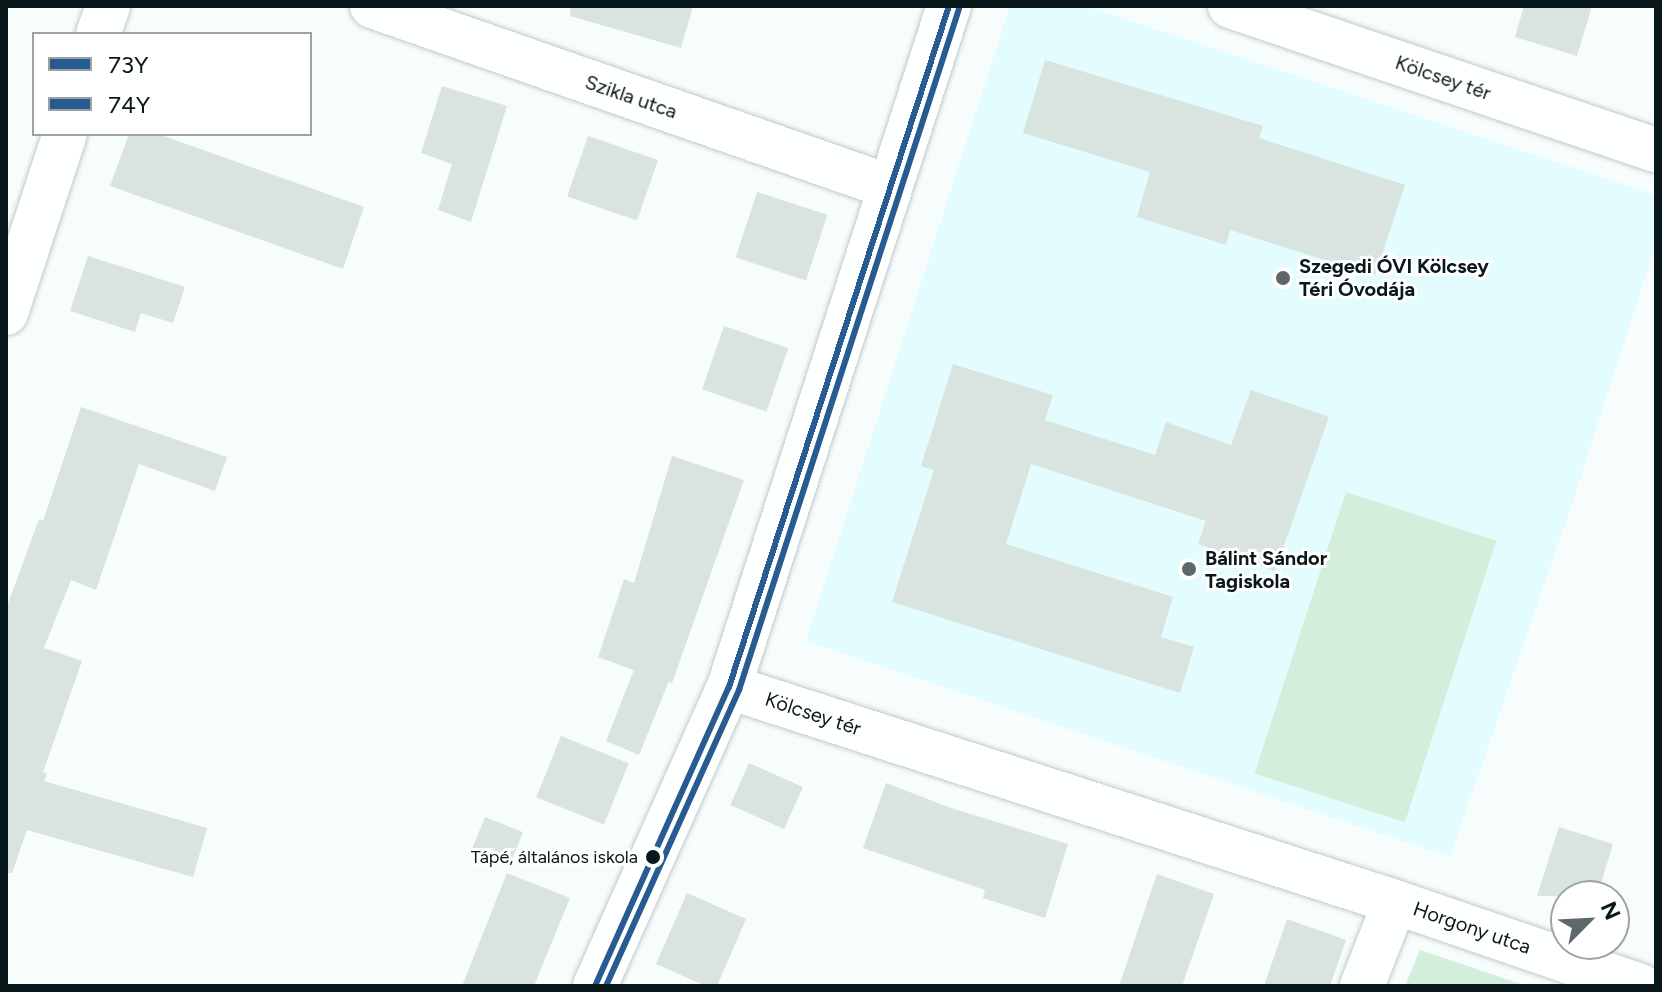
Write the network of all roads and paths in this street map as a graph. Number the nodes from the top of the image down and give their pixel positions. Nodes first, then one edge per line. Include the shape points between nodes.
1 (108, 6) edge
2 (372, 6) edge
3 (949, 6) edge
4 (1230, 6) edge
5 (99, 32) edge
6 (64, 136) edge
7 (1656, 150) edge
8 (890, 187) junction
9 (6, 313) edge
10 (729, 687) junction
11 (1395, 902) junction
12 (595, 986) edge
13 (1362, 986) edge
14 (1640, 986) edge

1 - 5 street
2 - 8 street, Szikla utca
3 - 8 street
4 - 7 street, Kölcsey tér
6 - 9 street
8 - 10 street
10 - 11 street, Kölcsey tér
10 - 12 street
11 - 13 street
11 - 14 street, Horgony utca

